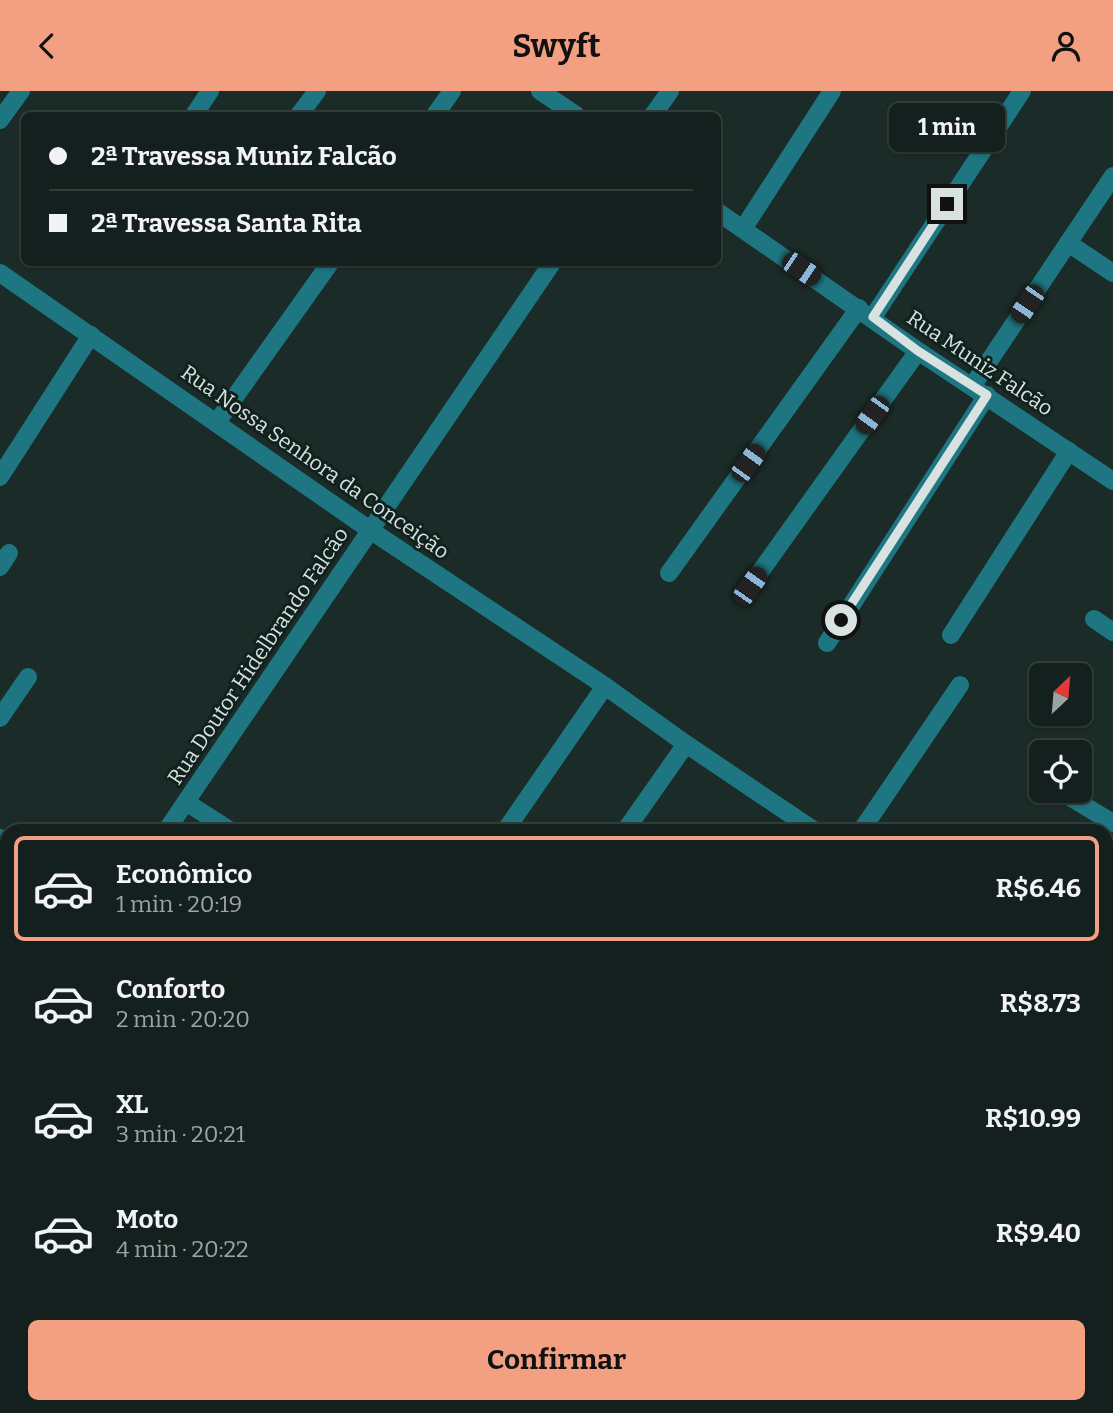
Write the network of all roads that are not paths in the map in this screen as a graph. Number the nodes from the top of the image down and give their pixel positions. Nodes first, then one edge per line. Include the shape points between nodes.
1 (20, 91) edge
2 (210, 91) edge
3 (317, 91) edge
4 (452, 91) edge
5 (540, 91) edge
6 (670, 91) edge
7 (832, 91) edge
8 (1022, 91) edge
9 (196, 112) edge
10 (301, 112) edge
11 (437, 112) edge
12 (572, 112) edge
13 (655, 112) edge
14 (0, 120) edge
15 (1113, 176) edge
16 (721, 214) edge
17 (743, 229) junction
18 (1068, 243) junction
19 (328, 266) edge
20 (550, 266) edge
21 (0, 273) edge
22 (1113, 273) edge
23 (866, 313) junction
24 (90, 335) junction
25 (918, 351) junction
26 (980, 390) junction
27 (217, 422) junction
28 (1069, 451) junction
29 (0, 477) edge
30 (1113, 481) edge
31 (370, 530) junction
32 (669, 573) dead end
33 (750, 586) dead end
34 (1094, 619) dead end
35 (1113, 632) edge
36 (951, 635) dead end
37 (827, 643) dead end
38 (28, 677) dead end
39 (960, 685) dead end
40 (604, 686) junction
41 (0, 718) edge
42 (686, 744) junction
43 (186, 802) junction
44 (1080, 803) edge
45 (1113, 823) edge
46 (171, 824) edge
47 (220, 824) edge
48 (510, 824) edge
49 (630, 824) edge
50 (805, 824) edge
51 (866, 824) edge

1 - 14 street
2 - 9 street
3 - 10 street
4 - 11 street
5 - 12 street
6 - 13 street
7 - 17 street
8 - 23 street
15 - 18 street
16 - 17 street, Rua Muniz Falcão
17 - 23 street, Rua Muniz Falcão
18 - 22 street
18 - 26 street
19 - 27 street
20 - 31 street, Rua Doutor Hidelbrando Falcão
21 - 24 street, Rua Nossa Senhora da Conceição
23 - 25 street, Rua Muniz Falcão
23 - 32 street
24 - 27 street, Rua Nossa Senhora da Conceição
24 - 29 street
25 - 26 street, Rua Muniz Falcão
25 - 33 street
26 - 28 street, Rua Muniz Falcão
26 - 37 street
27 - 31 street, Rua Nossa Senhora da Conceição
28 - 30 street, Rua Muniz Falcão
28 - 36 street
31 - 40 street, Rua Nossa Senhora da Conceição
31 - 43 street, Rua Doutor Hidelbrando Falcão
34 - 35 street
38 - 41 street
39 - 51 street
40 - 42 street, Rua Nossa Senhora da Conceição
40 - 48 street
42 - 49 street
42 - 50 street, Rua Nossa Senhora da Conceição
43 - 46 street, Rua Doutor Hidelbrando Falcão
43 - 47 street
44 - 45 street

